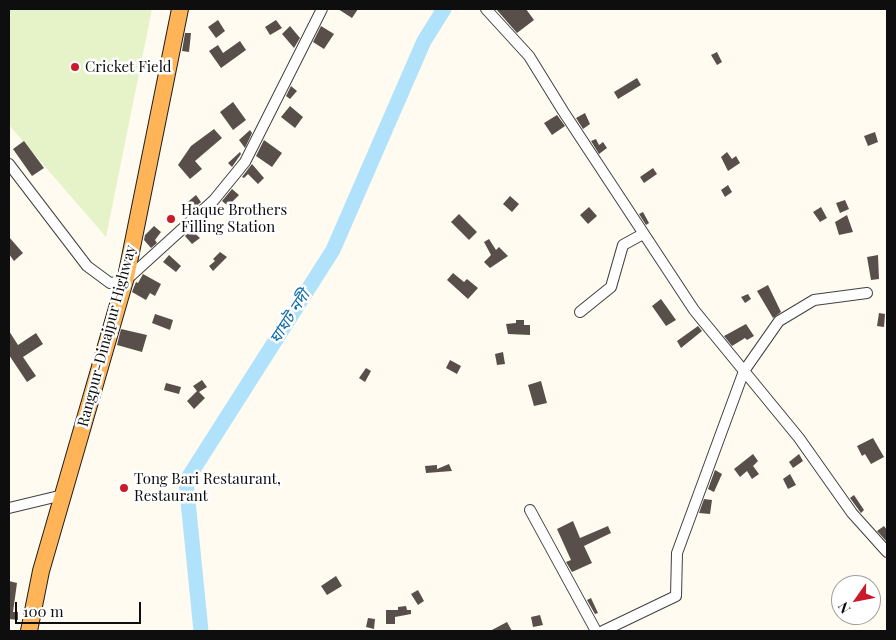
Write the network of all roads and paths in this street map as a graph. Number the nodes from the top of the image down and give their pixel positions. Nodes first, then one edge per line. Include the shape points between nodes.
1 (180, 9) edge
2 (322, 9) edge
3 (486, 9) edge
4 (9, 164) edge
5 (643, 234) junction
6 (125, 281) junction
7 (867, 293) dead end
8 (580, 312) dead end
9 (744, 371) junction
10 (63, 495) junction
11 (9, 508) edge
12 (530, 510) dead end
13 (887, 552) edge
14 (29, 631) edge
15 (596, 631) edge
16 (603, 631) edge

1 - 6 highway, Rangpur-Dinajpur Highway
2 - 6 street via 245,162 214,200
3 - 5 street via 530,56
4 - 6 street via 87,266 110,283
5 - 8 street via 623,246 611,287
5 - 9 street via 694,310
6 - 10 highway, Rangpur-Dinajpur Highway
7 - 9 street via 814,300 779,321
9 - 13 street via 799,438 852,513
9 - 16 street via 677,553 676,596
10 - 11 street
10 - 14 highway, Rangpur-Dinajpur Highway via 41,571
12 - 15 street

